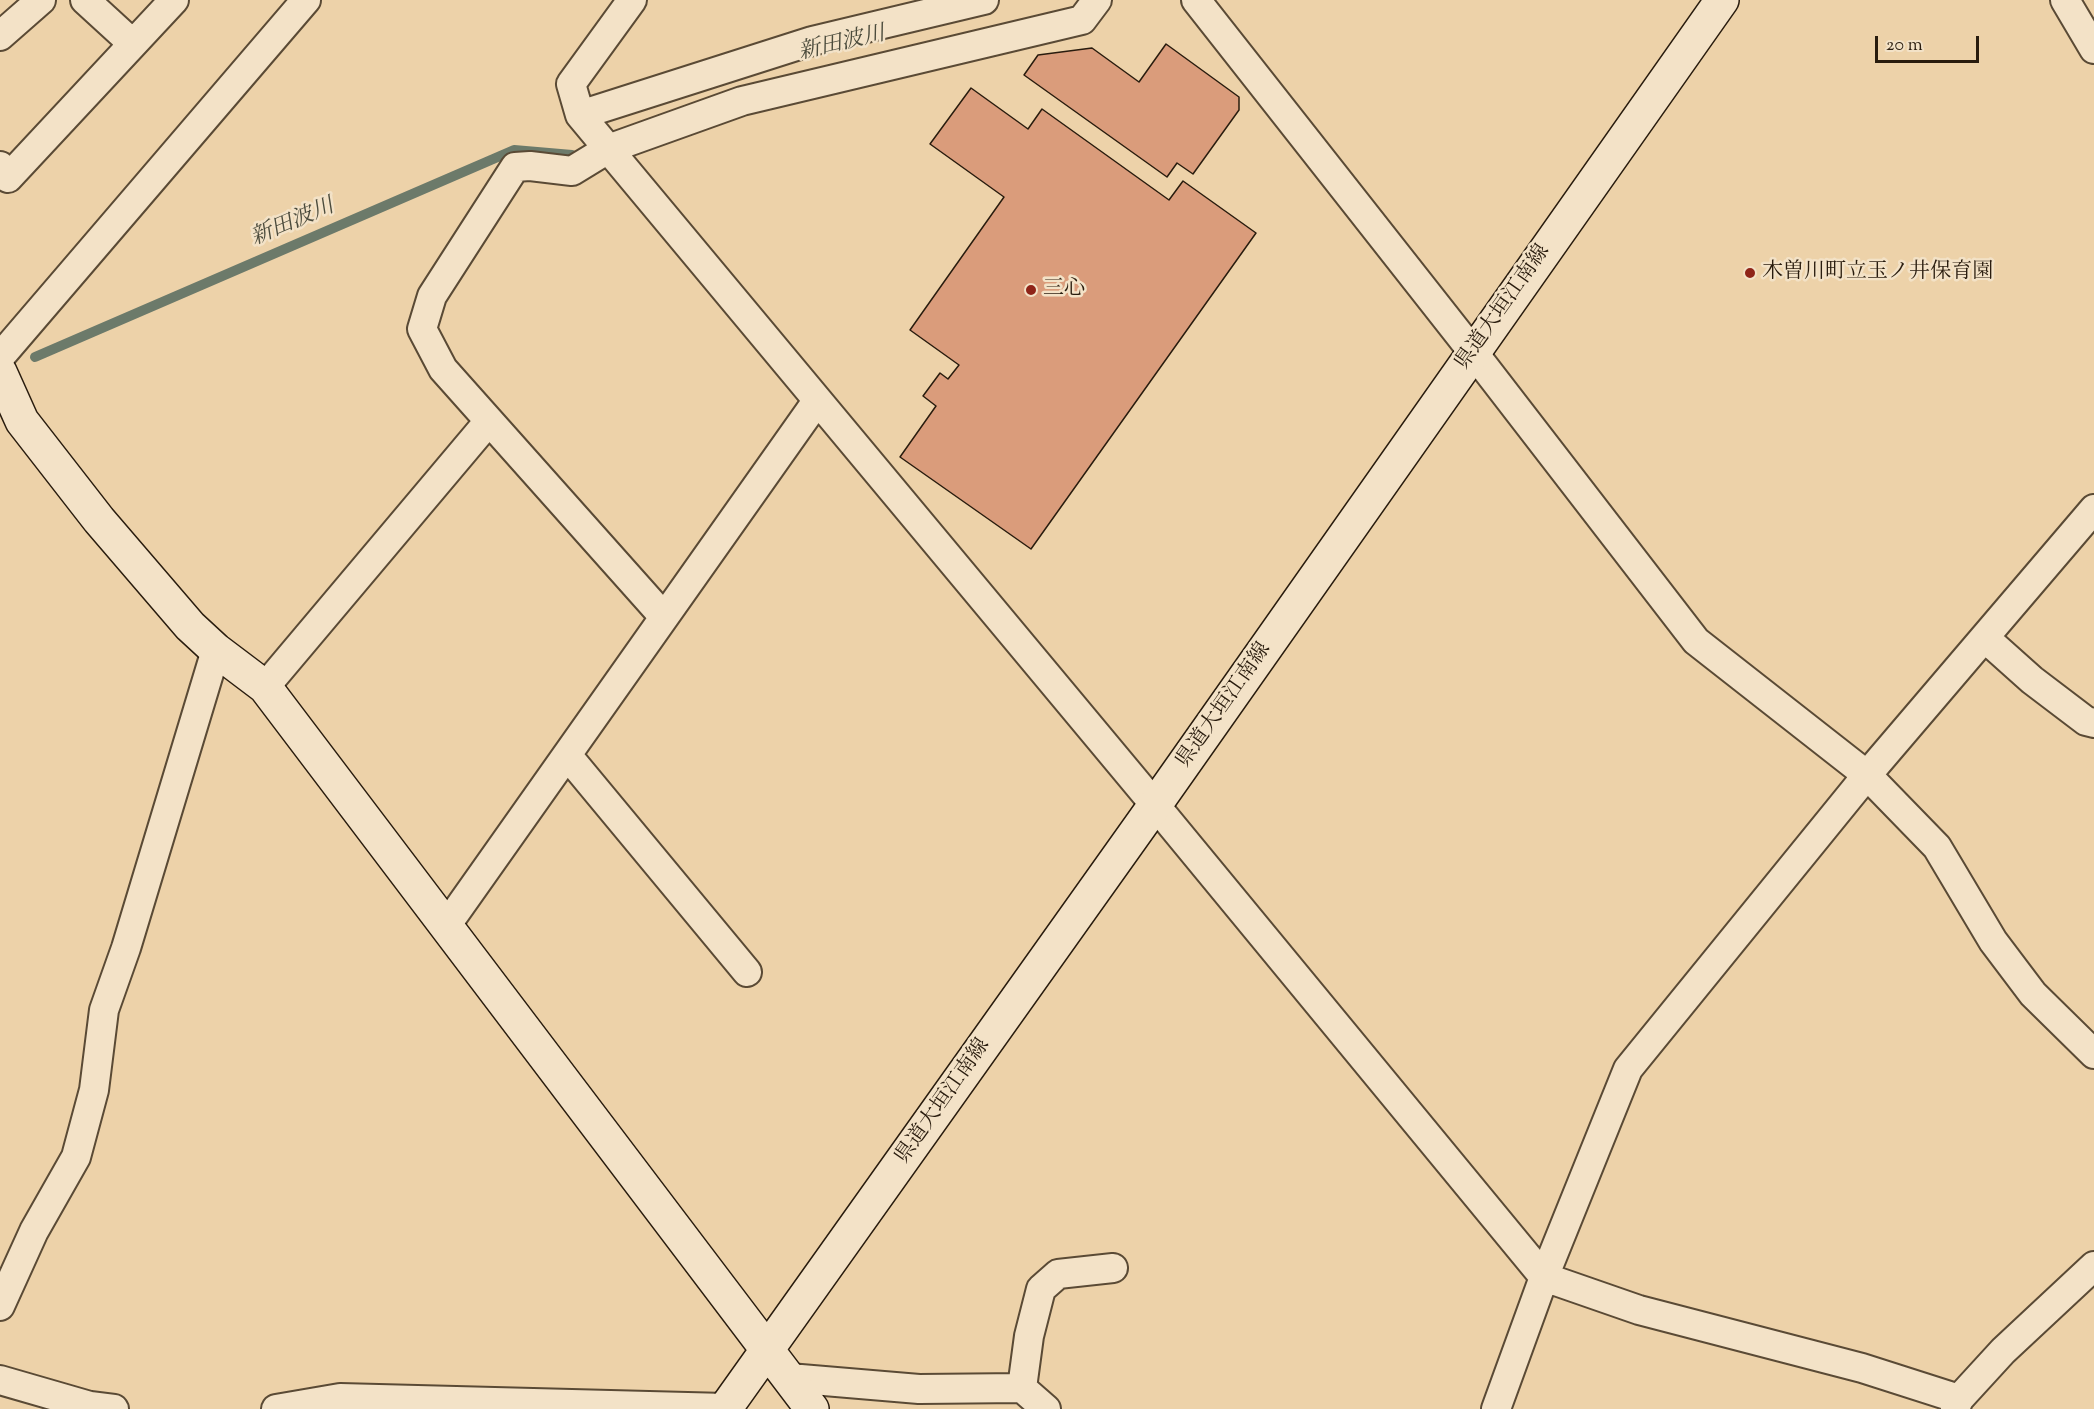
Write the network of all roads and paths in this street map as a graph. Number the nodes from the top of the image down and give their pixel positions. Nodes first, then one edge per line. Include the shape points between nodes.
1 (41, 0) edge
2 (85, 0) edge
3 (174, 0) edge
4 (306, 0) edge
5 (632, 0) edge
6 (984, 0) edge
7 (1097, 0) edge
8 (1196, 0) edge
9 (1722, 0) edge
10 (2065, 0) edge
11 (0, 36) edge
12 (132, 43) junction
13 (2094, 49) edge
14 (580, 115) junction
15 (608, 149) junction
16 (0, 166) edge
17 (1473, 352) junction
18 (0, 357) edge
19 (0, 372) edge
20 (817, 401) junction
21 (489, 421) junction
22 (2094, 509) edge
23 (664, 617) junction
24 (1984, 638) junction
25 (216, 650) junction
26 (265, 687) junction
27 (2094, 723) edge
28 (567, 755) junction
29 (1867, 775) junction
30 (1155, 805) junction
31 (446, 926) junction
32 (747, 972) dead end
33 (2094, 1054) edge
34 (2094, 1266) edge
35 (1113, 1268) dead end
36 (1544, 1278) junction
37 (0, 1306) edge
38 (767, 1350) junction
39 (789, 1378) junction
40 (0, 1380) edge
41 (1022, 1388) junction
42 (1957, 1404) edge
43 (726, 1408) edge
44 (114, 1409) edge
45 (276, 1409) edge
46 (812, 1409) edge
47 (1046, 1409) edge
48 (1496, 1409) edge

1 - 11 street
2 - 12 street
3 - 12 street
4 - 18 street
5 - 14 street via 572,84
6 - 14 street via 812,41
7 - 15 street via 1082,20 742,101
8 - 17 street
9 - 17 main road, 県道大垣江南線
10 - 13 street
12 - 16 street via 8,178
14 - 15 street
15 - 20 street
15 - 21 street via 572,171 515,167 432,296 422,329 444,369
17 - 29 street via 1696,641
17 - 30 main road, 県道大垣江南線
19 - 25 main road via 21,421 190,626
20 - 23 street
20 - 30 street
21 - 23 street
21 - 26 street
22 - 24 street
23 - 28 street
24 - 27 street via 2032,680
24 - 29 street
25 - 26 main road
25 - 37 street via 104,1010 94,1090 76,1157 34,1231
26 - 31 main road
28 - 31 street
28 - 32 street
29 - 33 street via 1937,847 1993,941 2033,994
29 - 36 street via 1628,1069
30 - 36 street
30 - 38 main road, 県道大垣江南線
31 - 38 main road
34 - 42 street via 2003,1351
35 - 41 street via 1058,1274 1041,1289
36 - 42 street via 1639,1310 1862,1368
36 - 48 street
38 - 39 main road
38 - 43 main road, 県道大垣江南線
39 - 41 street via 919,1389
39 - 46 main road
40 - 44 street via 90,1406
41 - 47 street
43 - 45 street via 340,1398

